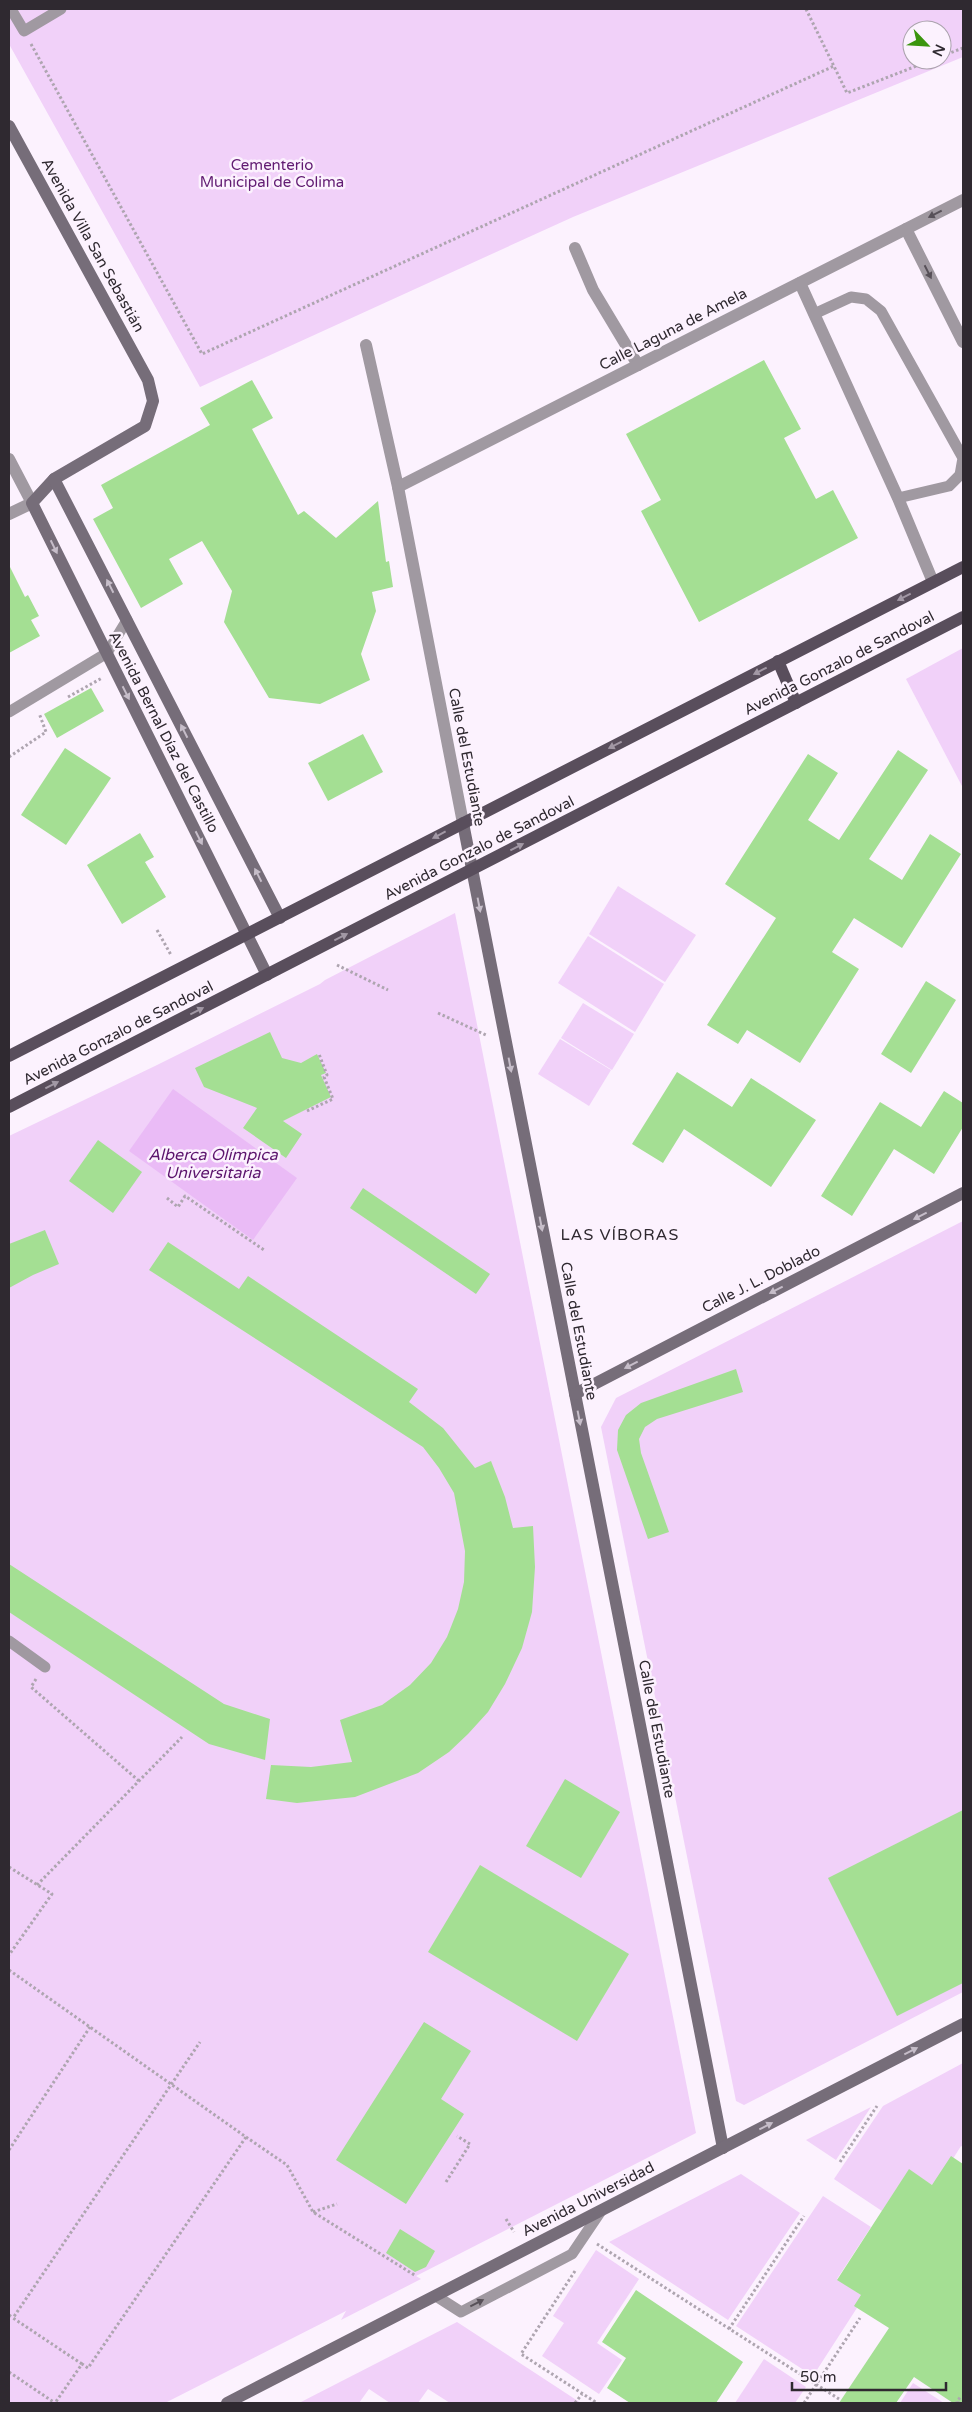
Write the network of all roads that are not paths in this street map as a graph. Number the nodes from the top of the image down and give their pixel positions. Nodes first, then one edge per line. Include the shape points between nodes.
1 (12, 9) edge
2 (62, 9) edge
3 (9, 126) edge
4 (963, 200) edge
5 (906, 229) junction
6 (575, 248) dead end
7 (800, 283) junction
8 (814, 314) junction
9 (963, 342) edge
10 (366, 345) dead end
11 (638, 365) junction
12 (9, 459) edge
13 (54, 479) junction
14 (398, 487) junction
15 (898, 498) junction
16 (32, 504) junction
17 (9, 514) edge
18 (963, 567) edge
19 (933, 582) junction
20 (963, 618) edge
21 (127, 620) junction
22 (106, 653) junction
23 (778, 662) junction
24 (796, 703) junction
25 (9, 712) edge
26 (463, 823) junction
27 (472, 870) junction
28 (280, 918) junction
29 (246, 934) junction
30 (267, 974) junction
31 (9, 1056) edge
32 (9, 1107) edge
33 (963, 1194) edge
34 (575, 1394) junction
35 (9, 1641) edge
36 (45, 1667) road end
37 (963, 2024) edge
38 (723, 2148) junction
39 (601, 2211) junction
40 (436, 2296) junction
41 (227, 2403) edge

1 - 2 lane via 24,31
3 - 13 street, Avenida Villa San Sebastián via 148,380 153,402 145,426
4 -> 5 street, Calle Laguna de Amela
5 - 7 street, Calle Laguna de Amela
5 -> 9 street
6 - 11 street via 593,290
7 - 8 street
7 - 11 street, Calle Laguna de Amela
8 - 15 street
8 - 15 lane via 851,297 866,299 881,311 963,458 960,475 949,486
10 - 14 street, Calle del Estudiante
11 - 14 street, Calle Laguna de Amela
12 - 16 street
13 - 16 street, Avenida Villa San Sebastián
21 -> 13 street, Avenida Bernal Díaz del Castillo
14 - 26 street, Calle del Estudiante
15 - 19 street
16 - 17 street
16 -> 22 street, Avenida Bernal Díaz del Castillo
18 - 19 main road, Avenida Gonzalo de Sandoval
19 -> 23 main road, Avenida Gonzalo de Sandoval
20 - 24 main road, Avenida Gonzalo de Sandoval
21 - 22 lane
28 -> 21 street, Avenida Bernal Díaz del Castillo
22 - 25 lane
22 -> 29 street, Avenida Bernal Díaz del Castillo
23 - 24 main road
23 -> 26 main road, Avenida Gonzalo de Sandoval
27 -> 24 main road, Avenida Gonzalo de Sandoval
26 - 27 street, Calle del Estudiante
26 -> 28 main road, Avenida Gonzalo de Sandoval
30 -> 27 main road, Avenida Gonzalo de Sandoval
27 -> 34 street, Calle del Estudiante
28 - 29 main road, Avenida Gonzalo de Sandoval
29 - 30 street, Avenida Bernal Díaz del Castillo
29 - 31 main road, Avenida Gonzalo de Sandoval
32 -> 30 main road, Avenida Gonzalo de Sandoval
33 -> 34 street, Calle J. L. Doblado
34 -> 38 street, Calle del Estudiante
35 - 36 lane
38 -> 37 street, Avenida Universidad
38 - 39 street, Avenida Universidad
39 - 40 street, Avenida Universidad
40 -> 39 lane via 461,2312 572,2254
40 - 41 street, Avenida Universidad

